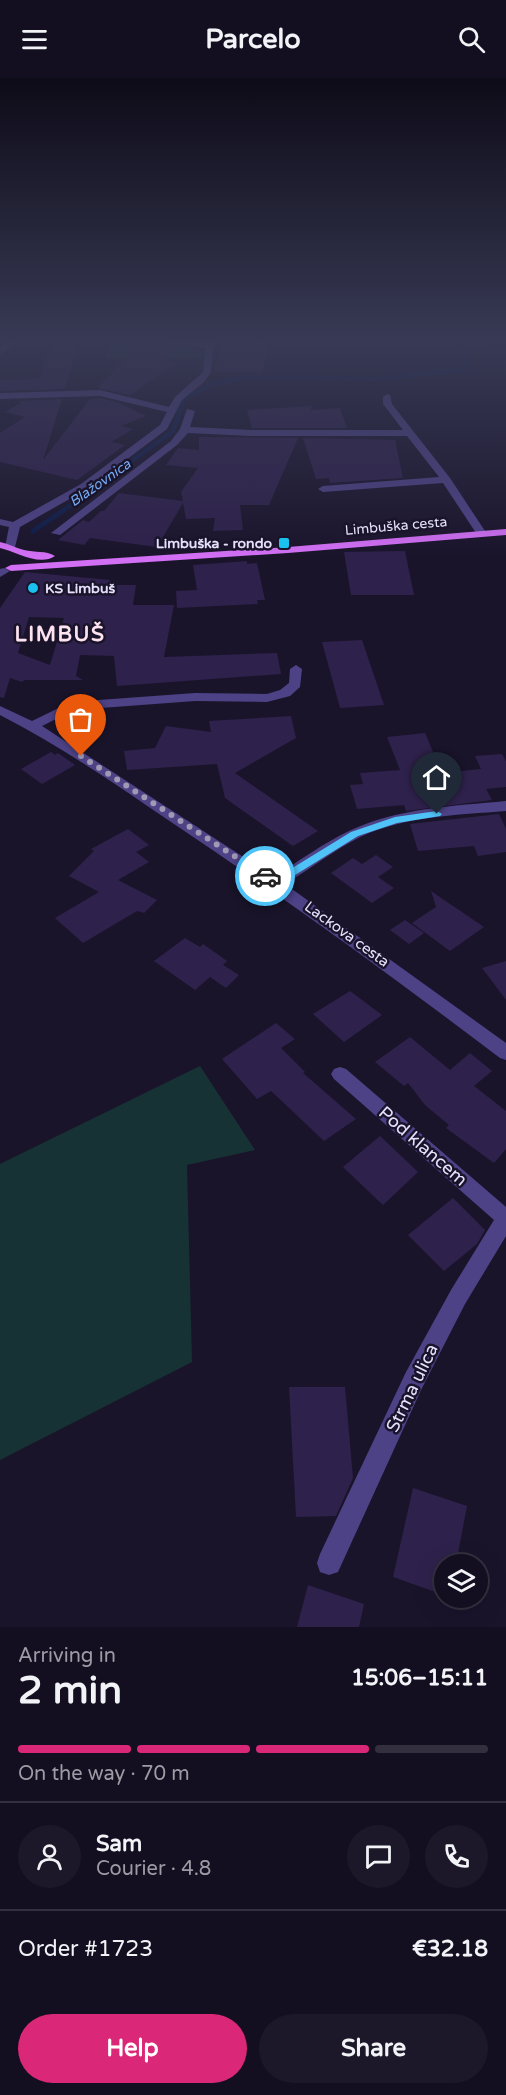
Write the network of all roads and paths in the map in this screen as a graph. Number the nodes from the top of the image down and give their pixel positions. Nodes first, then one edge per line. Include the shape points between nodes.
1 (169, 412) edge
2 (190, 412) edge
3 (396, 412) edge
4 (185, 430) junction
5 (409, 433) junction
6 (119, 465) junction
7 (136, 470) junction
8 (446, 480) junction
9 (323, 489) dead end
10 (0, 522) edge
11 (15, 525) junction
12 (506, 532) edge
13 (0, 533) edge
14 (56, 533) dead end
15 (482, 534) junction
16 (10, 548) edge
17 (139, 558) junction
18 (4, 571) edge
19 (296, 669) dead end
20 (0, 710) edge
21 (32, 726) junction
22 (506, 806) edge
23 (276, 883) junction
24 (506, 1053) edge
25 (340, 1074) dead end
26 (506, 1218) edge
27 (329, 1563) dead end

1 - 6 street via 164,427
2 - 4 street
3 - 5 street
4 - 5 street
4 - 7 street via 174,443
5 - 8 street
6 - 7 street
6 - 11 street
7 - 14 street
8 - 9 street
8 - 15 street
10 - 11 street
11 - 13 street
11 - 16 street
12 - 15 main road, Limbuška cesta
15 - 17 main road, Limbuška cesta
16 - 17 main road
16 - 18 main road via 19,561
17 - 18 main road
19 - 21 street via 295,684 285,693 267,698 71,706
20 - 21 street, Lackova cesta
21 - 23 street, Lackova cesta
22 - 23 street via 418,816 374,826
23 - 24 street, Lackova cesta
25 - 26 street, Pod klancem
26 - 27 street, Strma ulica via 414,1380

